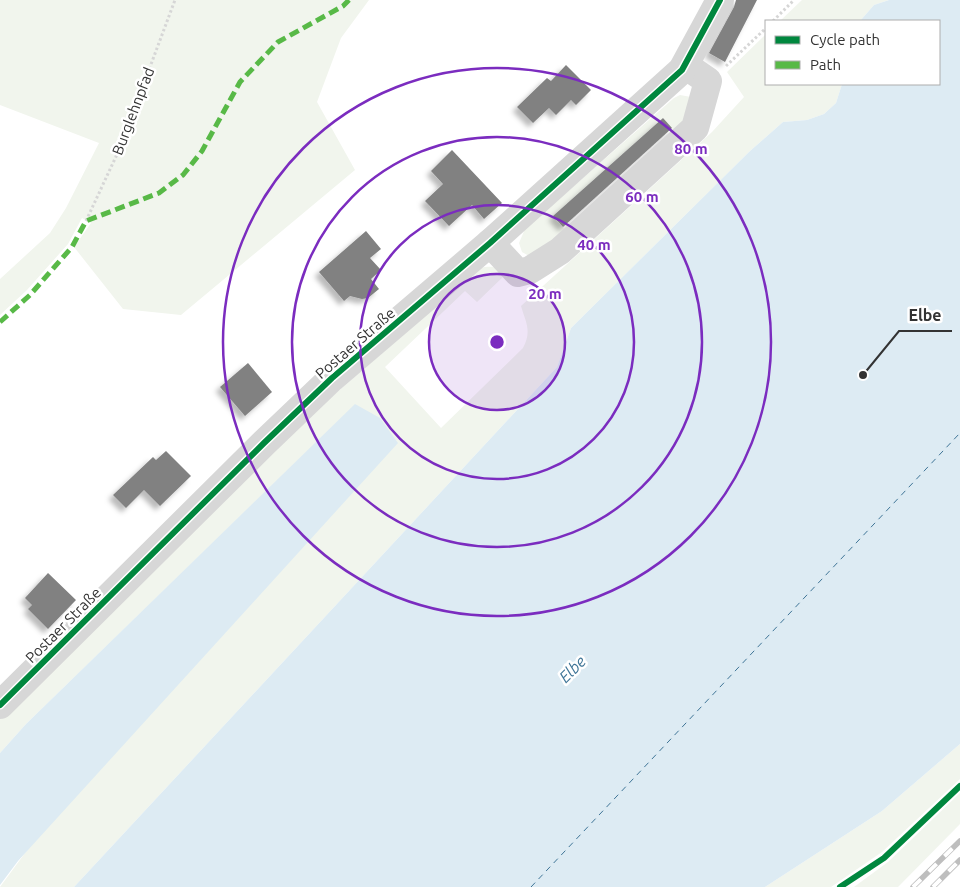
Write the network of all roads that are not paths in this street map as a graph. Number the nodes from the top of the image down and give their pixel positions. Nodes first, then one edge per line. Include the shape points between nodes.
1 (720, 0) edge
2 (682, 70) junction
3 (490, 243) junction
4 (0, 705) edge

1 - 2 street, Postaer Straße
2 - 3 street, Postaer Straße
2 - 3 street via 692,70 708,81 695,128 560,251 530,270 518,273
3 - 4 street, Postaer Straße via 325,385

